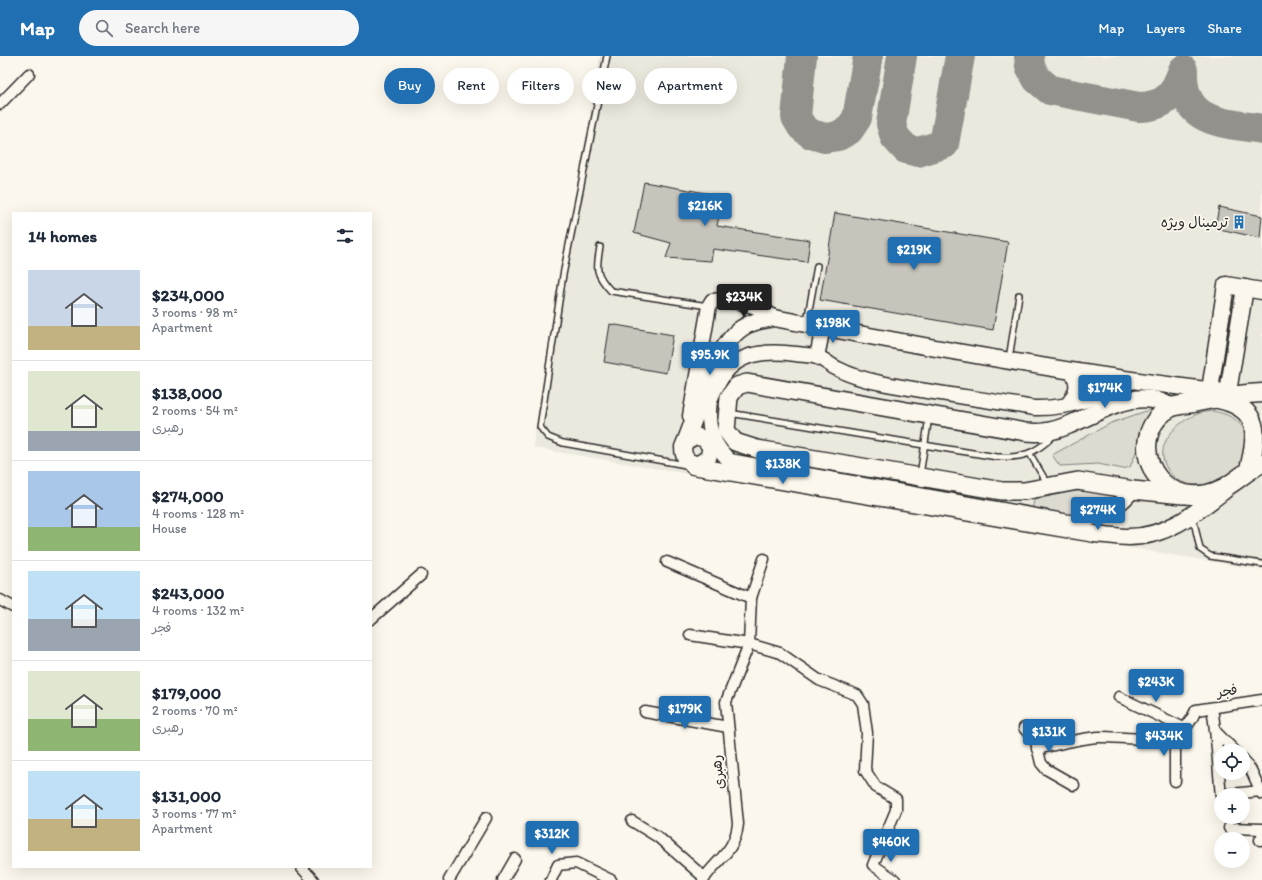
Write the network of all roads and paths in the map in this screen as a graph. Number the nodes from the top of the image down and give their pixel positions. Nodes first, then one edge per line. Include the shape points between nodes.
1 (607, 56) edge
2 (29, 74) dead end
3 (0, 104) edge
4 (600, 247) dead end
5 (816, 266) dead end
6 (1262, 291) edge
7 (1019, 295) dead end
8 (709, 306) junction
9 (774, 318) junction
10 (806, 324) junction
11 (823, 327) junction
12 (817, 357) junction
13 (1009, 360) junction
14 (1071, 371) junction
15 (1133, 381) junction
16 (1262, 393) edge
17 (1224, 394) junction
18 (1068, 404) junction
19 (1172, 407) junction
20 (726, 412) junction
21 (929, 414) junction
22 (1062, 427) junction
23 (686, 442) junction
24 (924, 445) junction
25 (1030, 454) junction
26 (693, 465) junction
27 (1255, 466) edge
28 (920, 476) junction
29 (1231, 485) junction
30 (1049, 486) junction
31 (1132, 490) junction
32 (1184, 495) junction
33 (1190, 518) junction
34 (1075, 523) junction
35 (1042, 525) junction
36 (764, 559) dead end
37 (667, 562) dead end
38 (1262, 564) edge
39 (421, 575) dead end
40 (751, 598) junction
41 (0, 600) edge
42 (12, 606) edge
43 (372, 618) edge
44 (690, 635) dead end
45 (749, 644) junction
46 (1119, 697) dead end
47 (1262, 700) edge
48 (1212, 708) junction
49 (645, 712) dead end
50 (728, 727) junction
51 (1024, 728) dead end
52 (1180, 731) junction
53 (1216, 732) junction
54 (1228, 744) edge
55 (1037, 749) junction
56 (1250, 769) edge
57 (1175, 781) dead end
58 (1074, 785) dead end
59 (1220, 788) edge
60 (1261, 792) edge
61 (1250, 793) edge
62 (486, 818) dead end
63 (632, 822) dead end
64 (1229, 828) dead end
65 (1262, 829) edge
66 (515, 859) dead end
67 (302, 868) edge
68 (704, 879) edge
69 (314, 880) edge
70 (449, 880) edge
71 (503, 880) edge
72 (551, 880) edge
73 (611, 880) edge
74 (896, 880) edge

1 - 26 lane via 563,275 540,427 548,437 562,443
2 - 3 street
4 - 8 lane via 596,268 601,280 611,291
5 - 10 lane
6 - 17 main road via 1226,285
7 - 13 lane
8 - 9 main road via 712,301 721,300 757,307
8 - 23 main road
9 - 10 main road
9 - 23 main road via 758,320 742,328 730,340 718,357
10 - 11 main road
11 - 12 main road
11 - 13 main road
12 - 18 main road via 852,376 880,383 1034,408
12 - 34 main road via 763,352 745,357 731,366 714,390 709,406 708,423 719,451 730,461 750,466
13 - 14 main road
14 - 15 main road
14 - 18 main road via 1076,378 1077,389
15 - 17 main road
15 - 18 main road via 1096,398 1079,404
16 - 17 highway
17 - 19 highway
17 - 27 highway via 1247,413 1255,427
19 - 22 highway via 1155,400 1137,399 1116,404
19 - 32 highway via 1160,416 1150,432 1146,451 1152,470 1166,486
20 - 21 highway via 729,397 737,386 747,382
20 - 24 lane
20 - 28 highway via 726,430 734,442
21 - 22 highway via 1026,432 1044,432
21 - 24 lane
22 - 25 lane
23 - 26 main road via 683,447 685,458
23 - 26 main road via 700,436 709,443 711,453 708,458
24 - 25 lane via 997,457 1014,458
24 - 28 lane
25 - 30 lane
26 - 35 main road
27 - 29 highway
28 - 30 highway via 1002,492
29 - 32 highway via 1207,494
29 - 33 main road
30 - 31 highway via 1078,481
31 - 32 highway
31 - 34 main road via 1116,507 1094,519
33 - 35 main road via 1156,532 1130,537
33 - 38 lane via 1195,526 1200,549 1210,556
34 - 35 main road
36 - 40 street, رهبری
37 - 40 street
39 - 43 street
40 - 45 street, رهبری
41 - 42 street
44 - 45 street
45 - 50 street, رهبری via 726,702
45 - 74 street via 780,653 819,680 857,695 862,704 867,733 864,770 876,787 896,799 896,810 873,864
46 - 52 street
47 - 48 street, فجر
48 - 52 street, فجر via 1196,710 1191,722
48 - 53 street
49 - 50 street
50 - 68 street, رهبری via 738,824 736,836 728,852
51 - 55 street via 1036,742
52 - 55 street via 1150,738 1098,737
52 - 57 street
53 - 54 street
53 - 59 street
55 - 58 street via 1041,763 1046,769
56 - 60 street
60 - 61 street
62 - 70 street
63 - 68 street via 658,837
64 - 65 street
66 - 71 street
67 - 69 street
72 - 73 street via 558,865 576,863

